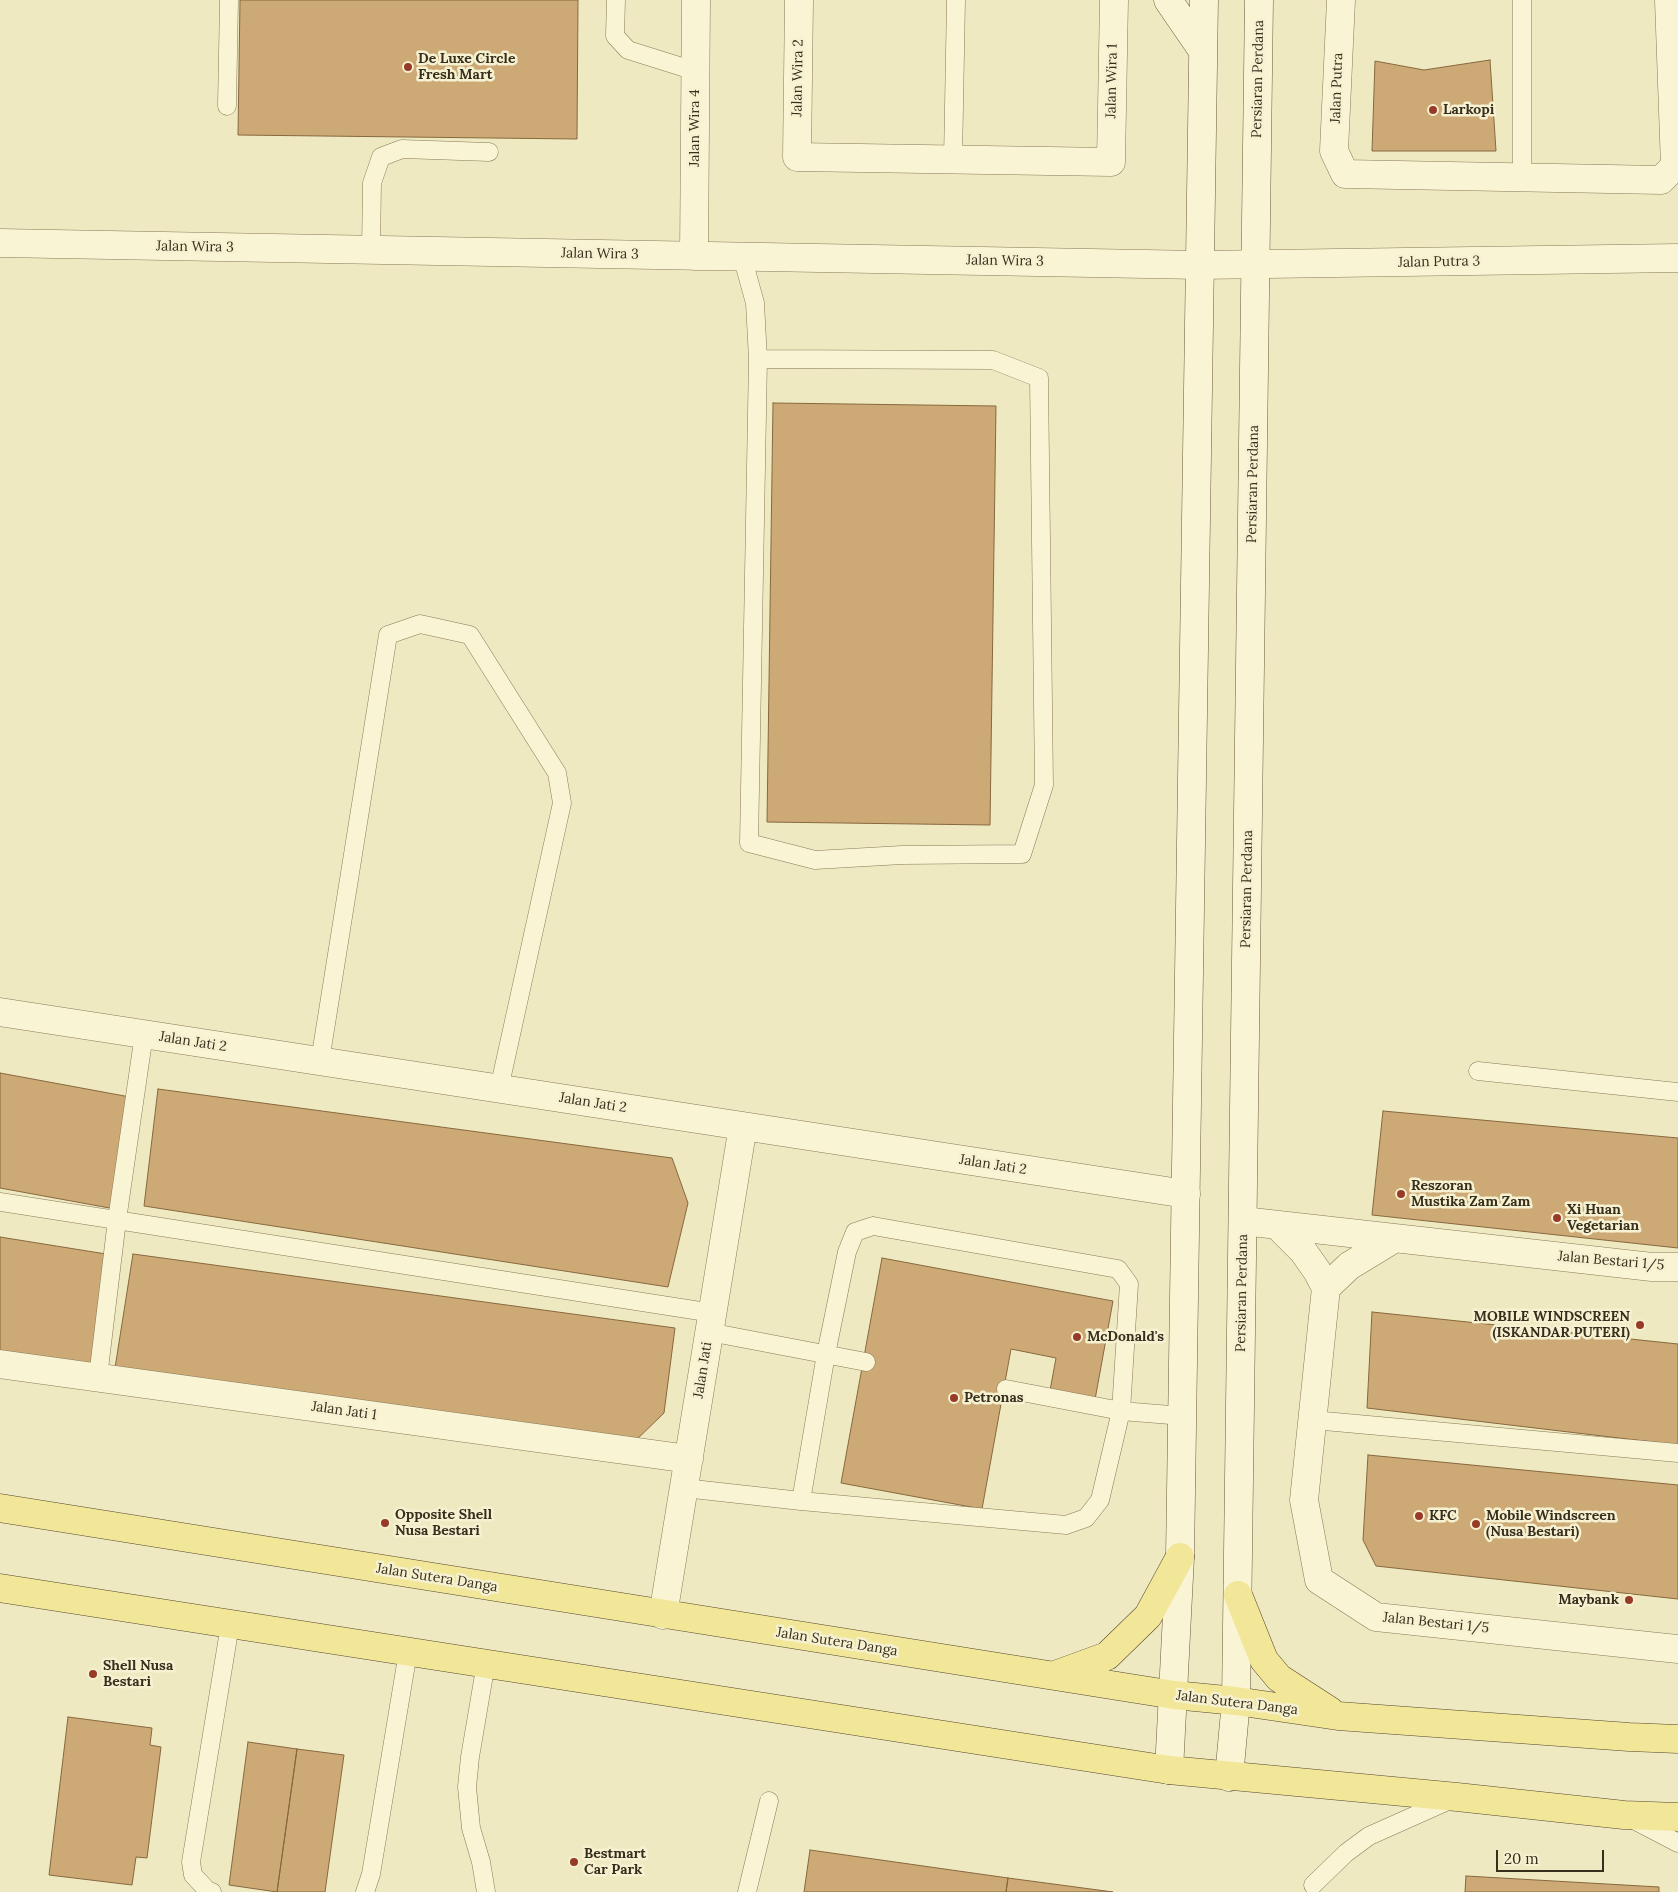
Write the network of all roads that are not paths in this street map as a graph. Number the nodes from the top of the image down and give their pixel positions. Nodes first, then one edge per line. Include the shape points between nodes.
1 (230, 0) edge
2 (616, 0) edge
3 (696, 0) edge
4 (799, 0) edge
5 (956, 0) edge
6 (1114, 0) edge
7 (1168, 0) edge
8 (1204, 0) edge
9 (1259, 0) edge
10 (1341, 0) edge
11 (1522, 0) edge
12 (1669, 0) edge
13 (1203, 52) junction
14 (696, 71) junction
15 (227, 106) dead end
16 (490, 152) dead end
17 (953, 159) junction
18 (1522, 177) junction
19 (0, 243) edge
20 (371, 250) junction
21 (694, 256) junction
22 (742, 256) junction
23 (1678, 258) edge
24 (1200, 265) junction
25 (1255, 265) junction
26 (758, 359) junction
27 (0, 1012) edge
28 (144, 1034) junction
29 (320, 1061) junction
30 (1478, 1071) dead end
31 (499, 1089) junction
32 (1678, 1092) edge
33 (743, 1126) junction
34 (1186, 1194) junction
35 (0, 1202) edge
36 (117, 1220) junction
37 (1243, 1221) junction
38 (1277, 1225) junction
39 (1394, 1238) junction
40 (1678, 1267) edge
41 (1326, 1288) junction
42 (711, 1322) junction
43 (826, 1354) junction
44 (866, 1362) dead end
45 (0, 1364) edge
46 (98, 1377) junction
47 (1006, 1389) dead end
48 (1121, 1411) junction
49 (1183, 1416) junction
50 (1313, 1420) junction
51 (1678, 1453) edge
52 (689, 1458) junction
53 (684, 1488) junction
54 (801, 1501) junction
55 (0, 1508) edge
56 (1180, 1557) junction
57 (0, 1588) edge
58 (1238, 1595) junction
59 (663, 1614) junction
60 (230, 1625) junction
61 (1678, 1648) edge
62 (408, 1652) junction
63 (486, 1663) junction
64 (1051, 1677) junction
65 (1174, 1695) junction
66 (1236, 1701) junction
67 (1338, 1716) junction
68 (1678, 1739) edge
69 (1170, 1770) junction
70 (1229, 1777) junction
71 (1457, 1797) junction
72 (769, 1801) dead end
73 (1624, 1815) junction
74 (1678, 1817) edge
75 (1678, 1843) edge
76 (1313, 1885) dead end
77 (212, 1892) edge
78 (365, 1892) edge
79 (486, 1892) edge
80 (747, 1892) edge

1 - 15 lane
2 - 14 lane via 615,36 628,50
3 - 14 street, Jalan Wira 4
4 - 17 street, Jalan Wira 2 via 797,157
5 - 17 lane
6 - 17 street, Jalan Wira 1 via 1111,162
7 - 13 street
8 - 13 street
9 - 25 street, Persiaran Perdana
10 - 18 street, Jalan Putra via 1334,151 1345,174
11 - 18 lane
12 - 18 street via 1675,166 1661,180
13 - 24 street
14 - 21 street, Jalan Wira 4
16 - 20 lane via 402,149 381,157 372,183
19 - 20 street, Jalan Wira 3
20 - 21 street, Jalan Wira 3
21 - 22 street, Jalan Wira 3
22 - 24 street, Jalan Wira 3
22 - 26 lane via 755,303
23 - 25 street, Jalan Putra 3
24 - 25 street, Jalan Putra 3
24 - 34 street
25 - 37 street, Persiaran Perdana
26 - 26 lane via 749,843 815,860 1022,854 1044,785 1039,378 993,360
27 - 28 street, Jalan Jati 2
28 - 29 street, Jalan Jati 2
28 - 36 lane
29 - 31 street, Jalan Jati 2
29 - 31 lane via 388,635 420,624 470,635 557,773 562,803
30 - 32 lane
31 - 33 street, Jalan Jati 2
33 - 34 street, Jalan Jati 2
33 - 42 street, Jalan Jati
34 - 49 street
35 - 36 lane
36 - 42 lane
36 - 46 lane
37 - 38 street, Jalan Bestari 1/5
37 - 58 street, Persiaran Perdana
38 - 39 street, Jalan Bestari 1/5
38 - 41 street via 1303,1252
39 - 40 street, Jalan Bestari 1/5
39 - 41 street via 1348,1266
41 - 50 street, Jalan Bestari 1/5
42 - 43 lane
42 - 52 street, Jalan Jati
43 - 44 lane
43 - 48 lane via 848,1252 856,1232 873,1226 1099,1265 1118,1269 1129,1284
43 - 54 lane
45 - 46 street, Jalan Jati 1
46 - 52 street, Jalan Jati 1
47 - 48 lane
48 - 49 lane
48 - 54 lane via 1100,1500 1086,1518 1066,1525
49 - 56 street
50 - 51 lane
50 - 61 street, Jalan Bestari 1/5 via 1304,1500 1319,1580 1376,1617
52 - 53 street, Jalan Jati
53 - 54 lane
53 - 59 street, Jalan Jati
55 - 59 main road, Jalan Sutera Danga
56 - 64 main road via 1148,1616 1107,1656
56 - 65 street
57 - 60 main road
58 - 66 street, Persiaran Perdana
58 - 67 main road via 1264,1660 1279,1678
59 - 64 main road, Jalan Sutera Danga
60 - 62 main road
60 - 77 lane via 191,1862 193,1875
62 - 63 main road
62 - 78 lane via 371,1874
63 - 69 main road
63 - 79 lane via 467,1787
64 - 65 main road, Jalan Sutera Danga
65 - 66 main road, Jalan Sutera Danga
65 - 69 street
66 - 67 main road, Jalan Sutera Danga
66 - 70 street, Persiaran Perdana
67 - 68 main road, Jalan Sutera Danga
69 - 70 main road
70 - 71 main road
71 - 73 main road
71 - 76 lane via 1369,1836
72 - 80 lane
73 - 74 main road
73 - 75 lane

